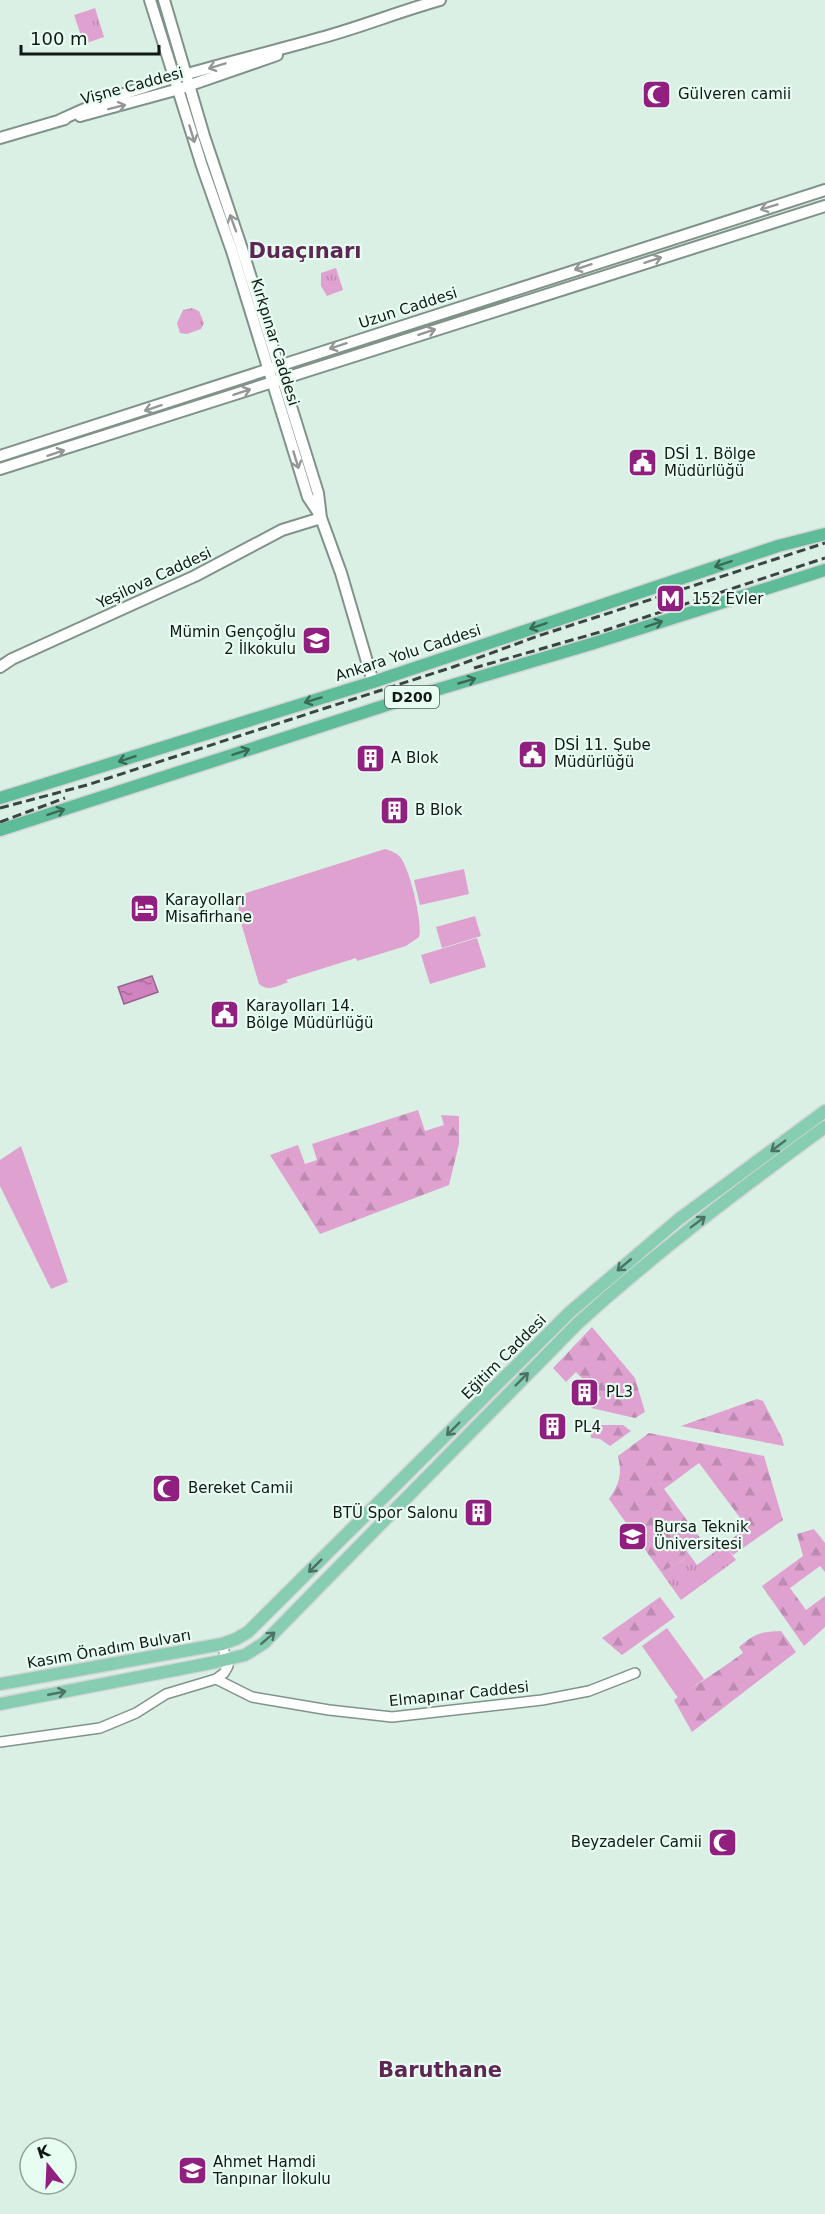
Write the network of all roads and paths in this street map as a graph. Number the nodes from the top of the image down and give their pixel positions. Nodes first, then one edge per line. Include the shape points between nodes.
1 (150, 0) edge
2 (164, 0) edge
3 (440, 0) edge
4 (182, 82) junction
5 (0, 138) edge
6 (825, 190) edge
7 (825, 206) edge
8 (273, 368) junction
9 (277, 381) junction
10 (0, 456) edge
11 (0, 469) edge
12 (321, 518) junction
13 (825, 527) edge
14 (825, 534) edge
15 (778, 546) junction
16 (825, 570) edge
17 (0, 668) edge
18 (373, 682) junction
19 (0, 798) edge
20 (0, 830) edge
21 (825, 1111) edge
22 (825, 1127) edge
23 (222, 1644) junction
24 (221, 1660) junction
25 (635, 1673) dead end
26 (216, 1679) junction
27 (0, 1684) edge
28 (0, 1704) edge
29 (0, 1742) edge

1 - 4 main road, Kırkpınar Caddesi
2 - 4 main road, Kırkpınar Caddesi
3 - 4 main road, Vişne Caddesi via 256,63
4 - 5 main road, Vişne Caddesi via 98,102 60,120
4 - 8 main road, Kırkpınar Caddesi
6 -> 8 main road, Uzun Caddesi
9 -> 7 main road, Uzun Caddesi
8 - 9 main road, Kırkpınar Caddesi
8 -> 10 main road, Uzun Caddesi
11 -> 9 main road, Uzun Caddesi
9 - 12 main road, Kırkpınar Caddesi via 308,497
12 - 17 main road, Yeşilova Caddesi via 282,530 195,576 12,659
12 - 18 main road, Kırkpınar Caddesi
13 - 15 highway, D200
14 - 15 highway, Ankara Yolu Caddesi / D200
15 -> 18 highway, Ankara Yolu Caddesi / D200
20 -> 16 highway, D200 via 402,700
18 -> 19 highway, Ankara Yolu Caddesi / D200
21 -> 23 main road, Eğitim Caddesi via 679,1219 570,1312 257,1625 236,1640
24 -> 22 main road, Kasım Önadım Bulvarı via 245,1655 286,1623 364,1539 623,1282
23 - 24 street
23 - 27 main road, Kasım Önadım Bulvarı
24 - 26 street via 228,1666
28 -> 24 main road, Kasım Önadım Bulvarı
25 - 26 street, Elmapınar Caddesi via 589,1691 542,1700 392,1717 252,1697
26 - 29 street via 166,1694 136,1713 100,1728

